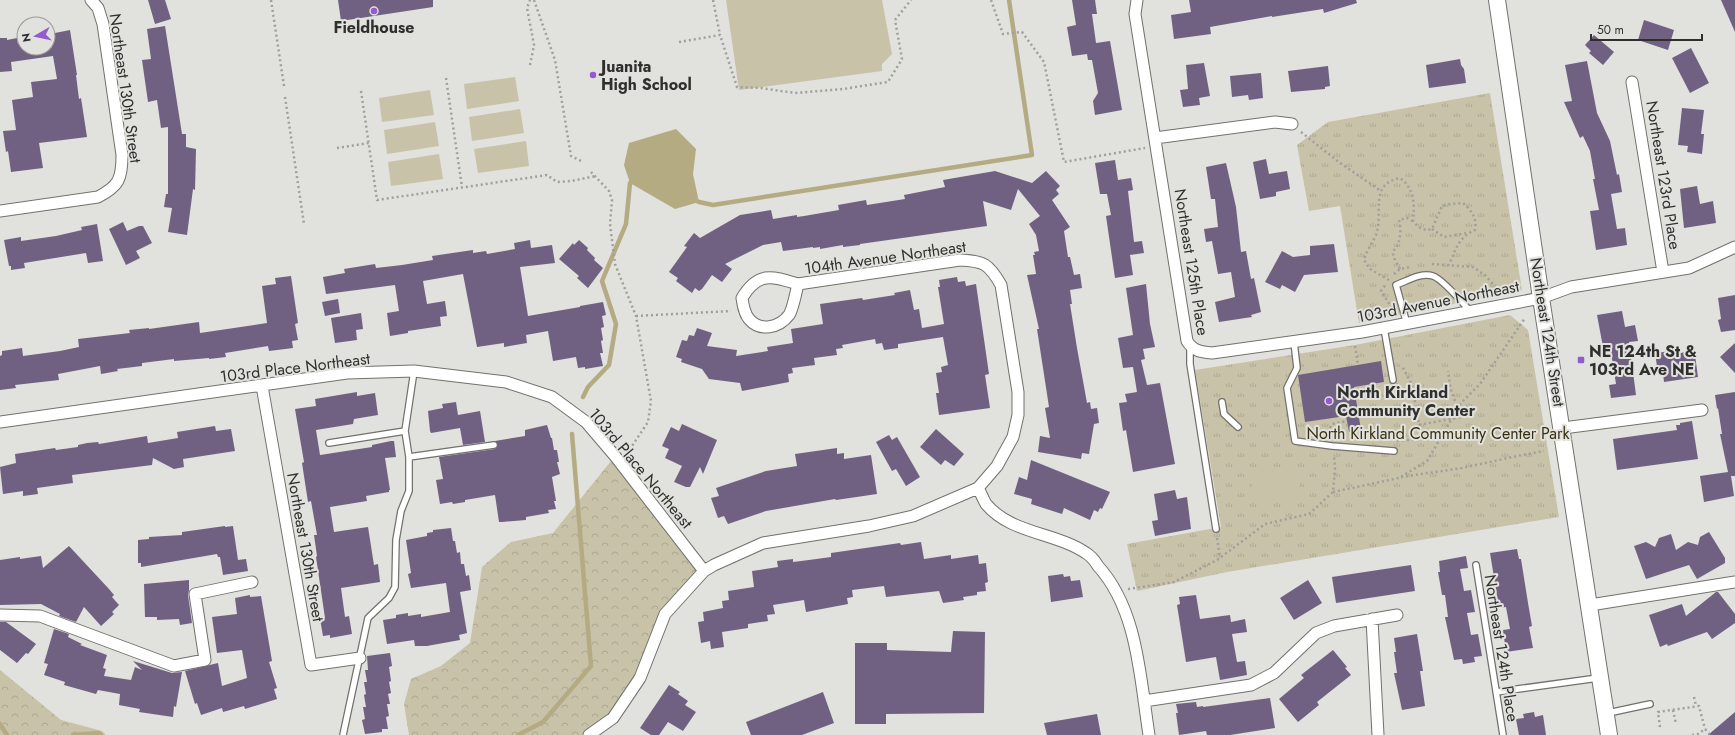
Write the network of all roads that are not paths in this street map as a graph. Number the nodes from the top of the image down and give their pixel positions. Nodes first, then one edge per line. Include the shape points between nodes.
1 (91, 0) edge
2 (1137, 0) edge
3 (1497, 0) edge
4 (1632, 82) dead end
5 (1292, 124) road end
6 (1155, 138) junction
7 (0, 211) edge
8 (1735, 247) edge
9 (1664, 272) junction
10 (798, 284) junction
11 (1541, 298) junction
12 (1471, 312) junction
13 (1407, 324) junction
14 (1384, 328) junction
15 (1294, 342) junction
16 (1190, 347) junction
17 (414, 371) junction
18 (1393, 380) dead end
19 (262, 386) junction
20 (1222, 402) dead end
21 (1702, 410) dead end
22 (0, 422) edge
23 (1238, 427) dead end
24 (1562, 428) junction
25 (405, 431) junction
26 (329, 443) dead end
27 (494, 445) dead end
28 (1394, 451) dead end
29 (409, 457) junction
30 (978, 488) junction
31 (1216, 529) road end
32 (1476, 564) dead end
33 (704, 571) junction
34 (252, 582) dead end
35 (1735, 582) edge
36 (1590, 605) junction
37 (0, 615) edge
38 (1397, 615) dead end
39 (1372, 619) junction
40 (360, 658) junction
41 (1600, 677) junction
42 (1496, 692) junction
43 (1144, 701) junction
44 (1650, 704) dead end
45 (1606, 713) junction
46 (343, 735) edge
47 (589, 735) edge
48 (1149, 735) edge
49 (1378, 735) edge
50 (1503, 735) edge
51 (1609, 735) edge

1 - 7 street, Northeast 130th Street via 98,8 103,24 122,154 122,170 118,183 98,197
2 - 6 street, Northeast 125th Place via 1135,14
3 - 11 main road, Northeast 124th Street
4 - 9 street, Northeast 123rd Place
5 - 6 street via 1275,122
6 - 16 street, Northeast 125th Place
8 - 9 street, 103rd Avenue Northeast via 1689,268
9 - 11 street, 103rd Avenue Northeast via 1571,287
10 - 10 street, 104th Avenue Northeast via 776,278 759,279 748,287 742,298 748,318 763,328 776,325 790,314
10 - 30 street, 104th Avenue Northeast via 960,260 977,260 994,273 1001,285 1018,392 1018,415 1013,437 997,466
11 - 12 street, 103rd Avenue Northeast
11 - 24 main road, Northeast 124th Street
12 - 13 street, 103rd Avenue Northeast
12 - 13 lane via 1452,291 1433,276 1415,277 1396,285
13 - 14 street, 103rd Avenue Northeast
14 - 15 street, 103rd Avenue Northeast
14 - 18 lane
15 - 16 street, 103rd Avenue Northeast via 1212,353 1199,352
15 - 28 lane via 1297,368 1286,388 1295,441
16 - 31 lane, Northeast 125th Place via 1190,364
17 - 19 street, 103rd Place Northeast via 347,373
17 - 25 lane
17 - 33 street, 103rd Place Northeast via 506,382 552,397 586,422
19 - 22 street, 103rd Place Northeast
19 - 40 street, Northeast 130th Street via 311,665
20 - 23 lane via 1224,414
21 - 24 street
24 - 36 main road, Northeast 124th Street
25 - 26 lane
25 - 29 lane
27 - 29 lane
29 - 40 lane via 409,491 401,511 396,540 395,587 389,598 368,618
30 - 33 street via 912,516 869,526 763,543
30 - 43 street via 985,503 1005,521 1065,541 1087,553 1109,578 1121,599 1131,626
32 - 42 lane, Northeast 124th Place
33 - 47 street via 665,614 640,678 613,718
34 - 37 street via 195,594 205,660 174,666 40,616
35 - 36 street
36 - 41 main road, Northeast 124th Street
38 - 39 street
39 - 43 street via 1334,626 1316,633 1274,673 1251,685
39 - 49 street
40 - 46 lane
41 - 42 lane
41 - 45 main road, Northeast 124th Street
42 - 50 lane, Northeast 124th Place
43 - 48 street
44 - 45 lane
45 - 51 main road, Northeast 124th Street

